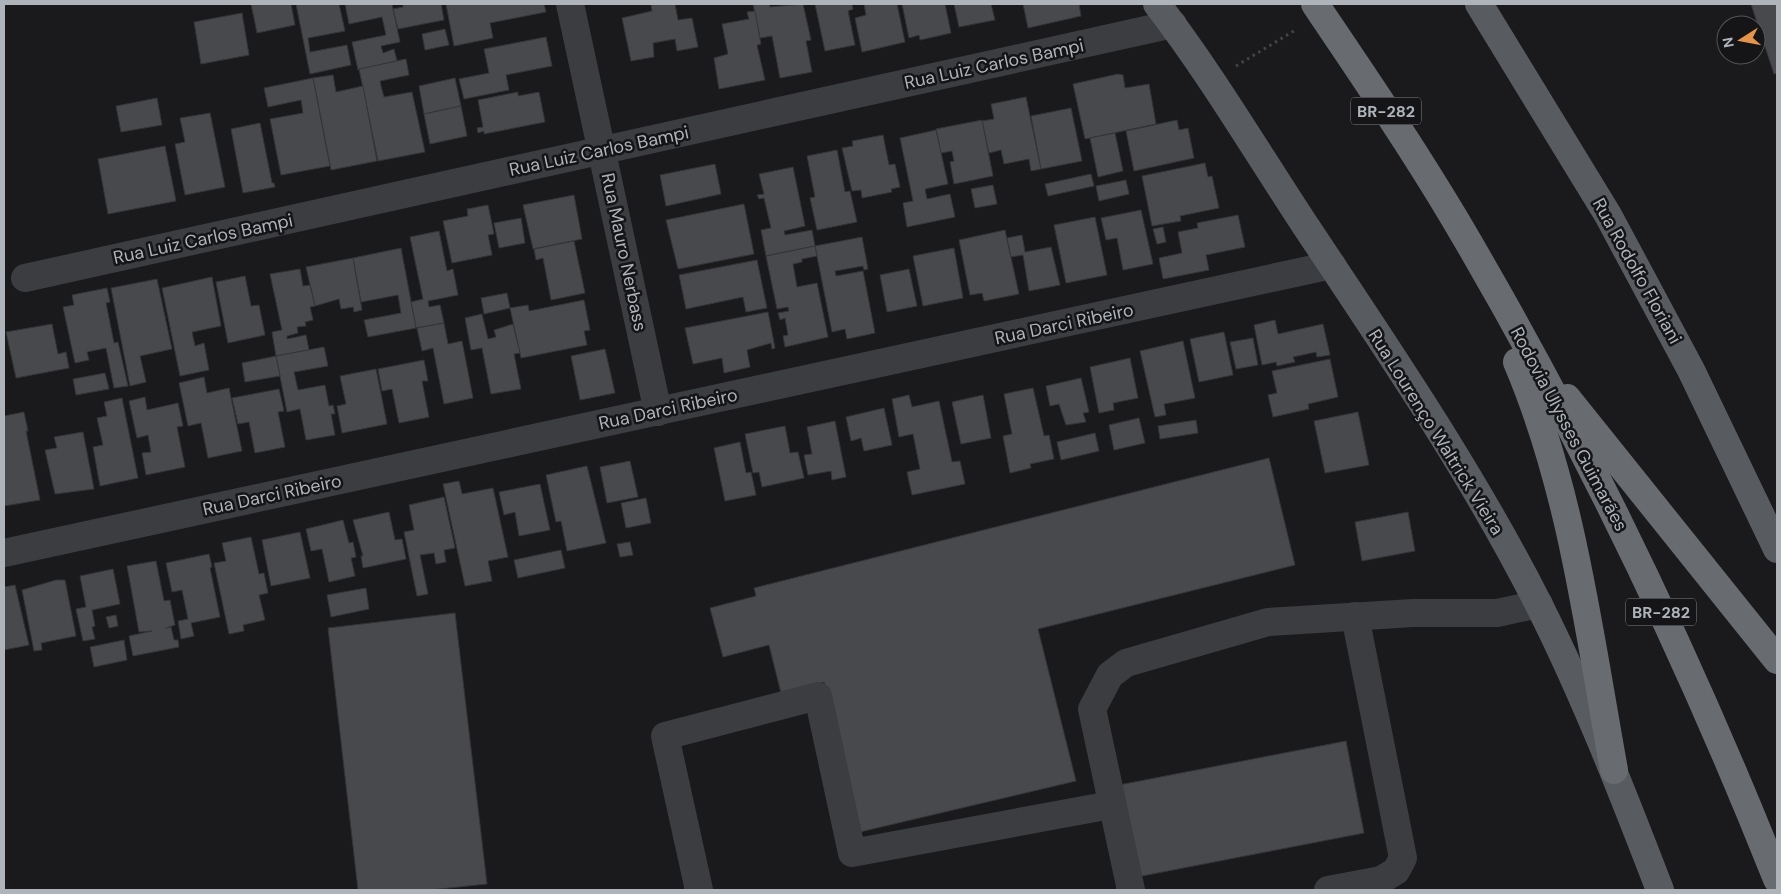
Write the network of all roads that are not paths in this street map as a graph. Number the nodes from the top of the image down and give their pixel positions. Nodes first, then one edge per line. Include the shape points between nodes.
1 (570, 4) edge
2 (1315, 4) edge
3 (1479, 4) edge
4 (1165, 14) edge
5 (602, 150) junction
6 (1455, 220) junction
7 (1332, 265) junction
8 (25, 278) dead end
9 (1530, 352) junction
10 (658, 412) junction
11 (1777, 549) edge
12 (4, 553) edge
13 (1538, 604) junction
14 (1355, 616) junction
15 (1777, 660) edge
16 (1614, 770) junction
17 (1111, 805) junction
18 (1777, 879) edge
19 (698, 890) edge
20 (1131, 890) edge
21 (1328, 890) edge
22 (1660, 890) edge

1 - 5 street, Rua Mauro Nerbass
2 - 6 highway, Rodovia Ulysses Guimarães / BR-282
3 - 11 main road, Rua Rodolfo Floriani via 1608,215 1691,370
4 - 5 street, Rua Luiz Carlos Bampi
4 - 7 main road, Rua Lourenço Waltrick Vieira
5 - 8 street, Rua Luiz Carlos Bampi
5 - 10 street, Rua Mauro Nerbass
6 - 9 highway, Rodovia Ulysses Guimarães / BR-282
6 - 16 highway via 1535,404 1571,530
7 - 10 street, Rua Darci Ribeiro
7 - 13 main road, Rua Lourenço Waltrick Vieira via 1435,423
9 - 15 highway
9 - 18 highway, Rodovia Ulysses Guimarães / BR-282 via 1627,538
10 - 12 street, Rua Darci Ribeiro
13 - 14 street via 1497,613
13 - 16 main road, Rua Lourenço Waltrick Vieira
14 - 17 street via 1268,622 1126,663 1110,675 1092,709
14 - 21 street via 1403,858 1396,871 1381,880
16 - 22 main road, Rua Lourenço Waltrick Vieira
17 - 19 street via 852,853 818,696 665,736
17 - 20 street

